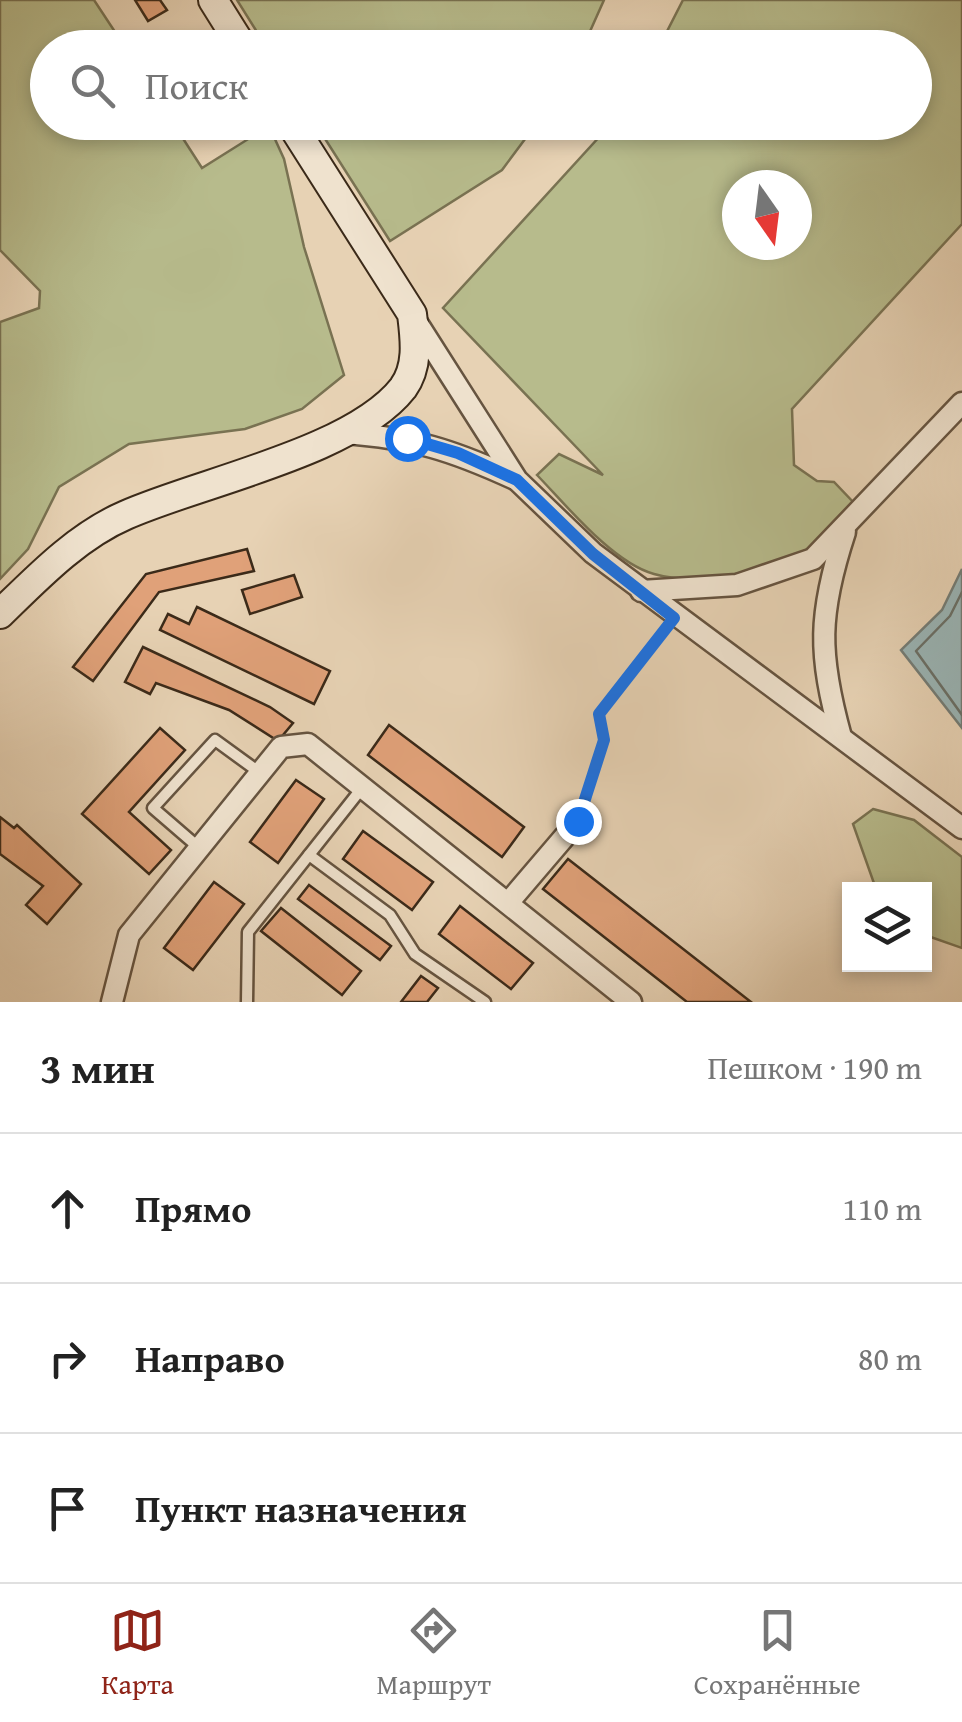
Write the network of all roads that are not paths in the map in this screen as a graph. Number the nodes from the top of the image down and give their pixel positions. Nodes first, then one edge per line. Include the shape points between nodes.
1 (212, 0) edge
2 (231, 30) edge
3 (301, 140) edge
4 (412, 314) junction
5 (962, 403) edge
6 (344, 433) junction
7 (517, 480) junction
8 (846, 530) junction
9 (640, 591) junction
10 (0, 614) edge
11 (841, 738) junction
12 (260, 772) junction
13 (362, 787) junction
14 (578, 821) road end
15 (962, 828) edge
16 (197, 846) junction
17 (308, 855) junction
18 (508, 903) junction
19 (112, 1002) edge
20 (247, 1002) edge
21 (484, 1002) edge
22 (631, 1002) edge

1 - 2 street
3 - 4 street
4 - 6 street via 412,371 402,388
4 - 7 street
5 - 8 street
6 - 7 street via 407,438
6 - 10 street via 122,516 50,565
7 - 9 street
8 - 9 street via 812,560 773,576
8 - 11 street via 822,616
9 - 11 street
11 - 15 street
12 - 13 street via 281,746 308,744
12 - 16 street
12 - 16 lane via 215,740 153,808
13 - 17 lane
13 - 18 street
14 - 18 street
16 - 19 street via 129,935
17 - 20 lane via 248,932
17 - 21 lane via 390,914 415,954
18 - 22 street

